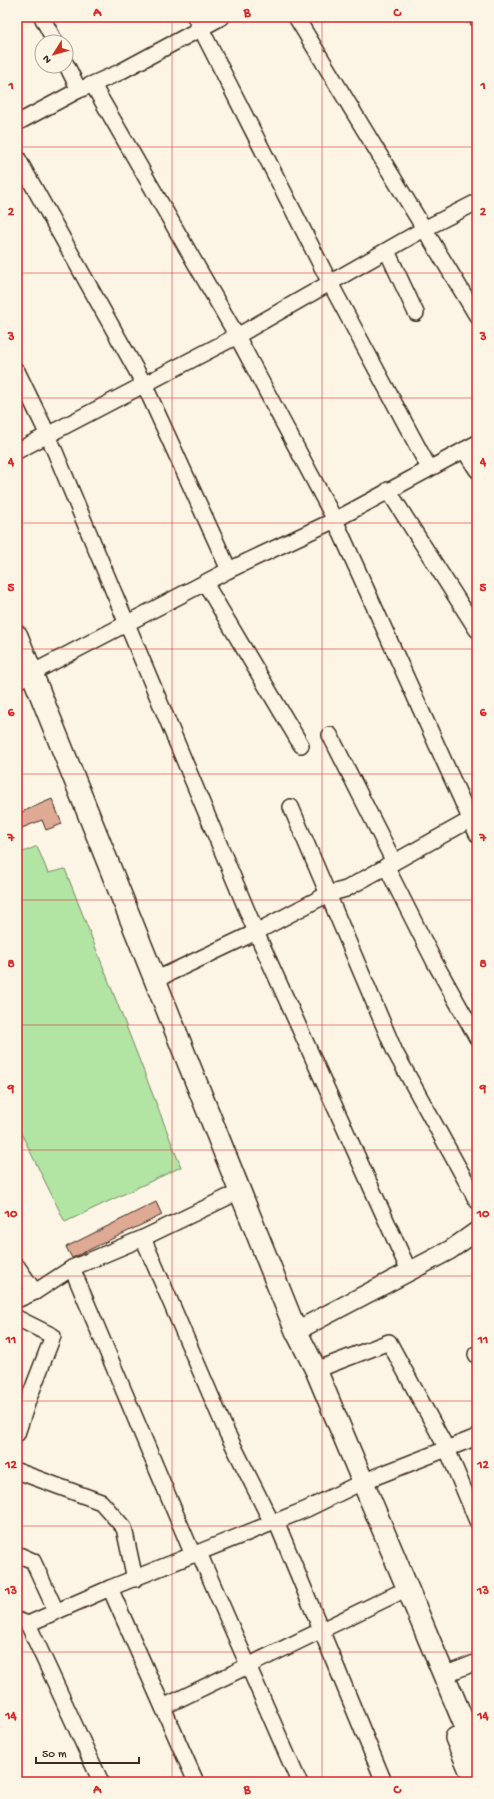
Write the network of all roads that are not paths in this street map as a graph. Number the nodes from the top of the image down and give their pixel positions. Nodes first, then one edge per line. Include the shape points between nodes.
1 (42, 17) edge
2 (222, 17) edge
3 (296, 17) edge
4 (198, 23) edge
5 (51, 34) edge
6 (74, 74) edge
7 (86, 88) junction
8 (17, 122) edge
9 (17, 157) edge
10 (477, 202) edge
11 (424, 229) junction
12 (387, 251) junction
13 (330, 283) junction
14 (416, 314) dead end
15 (477, 316) edge
16 (237, 336) junction
17 (17, 371) edge
18 (144, 384) junction
19 (48, 435) junction
20 (470, 446) edge
21 (17, 451) edge
22 (429, 468) junction
23 (477, 470) edge
24 (388, 490) junction
25 (335, 520) junction
26 (229, 570) junction
27 (205, 583) junction
28 (128, 624) junction
29 (477, 630) edge
30 (17, 636) edge
31 (22, 674) edge
32 (330, 735) dead end
33 (301, 745) dead end
34 (291, 807) dead end
35 (474, 818) edge
36 (477, 834) edge
37 (390, 864) junction
38 (328, 894) junction
39 (256, 932) junction
40 (155, 980) junction
41 (477, 1038) edge
42 (228, 1197) junction
43 (477, 1201) edge
44 (477, 1231) edge
45 (143, 1238) junction
46 (17, 1266) edge
47 (72, 1268) junction
48 (409, 1271) junction
49 (34, 1292) junction
50 (17, 1300) edge
51 (17, 1318) edge
52 (296, 1331) junction
53 (316, 1370) junction
54 (23, 1396) edge
55 (17, 1434) edge
56 (477, 1437) edge
57 (447, 1449) junction
58 (17, 1470) edge
59 (356, 1485) junction
60 (274, 1522) junction
61 (477, 1522) edge
62 (17, 1554) edge
63 (196, 1554) junction
64 (135, 1578) junction
65 (110, 1588) junction
66 (396, 1594) junction
67 (56, 1611) junction
68 (22, 1622) edge
69 (320, 1630) junction
70 (477, 1662) edge
71 (248, 1665) junction
72 (444, 1675) junction
73 (163, 1707) junction
74 (477, 1754) edge
75 (101, 1782) edge
76 (196, 1782) edge
77 (299, 1782) edge
78 (384, 1782) edge
79 (473, 1782) edge

1 - 5 street
2 - 4 street
3 - 11 street
4 - 7 street
4 - 13 street
6 - 7 street
7 - 8 street
7 - 16 street
9 - 18 street
10 - 11 street
11 - 12 street
11 - 15 street
12 - 13 street
12 - 14 street
13 - 16 street
13 - 22 street
16 - 18 street
16 - 25 street
17 - 19 street
18 - 19 street
18 - 26 street
19 - 21 street
19 - 28 street
20 - 22 street
20 - 23 street
22 - 24 street
24 - 25 street
24 - 29 street
25 - 26 street
25 - 35 street
26 - 27 street
27 - 28 street
27 - 33 street
28 - 31 street
28 - 39 street via 136,649
30 - 31 main road
31 - 40 main road
31 - 42 main road via 100,866
32 - 37 street
34 - 38 street
35 - 36 street
35 - 37 street
37 - 38 street via 346,889
37 - 41 street via 434,960
38 - 39 street
38 - 43 street via 395,1052
39 - 40 street
39 - 48 street
40 - 52 main road
42 - 45 street
42 - 59 main road via 282,1330
44 - 48 street via 450,1250
45 - 47 street
45 - 60 street via 227,1433
46 - 49 street
47 - 49 street
47 - 63 street
48 - 52 street
49 - 50 street
51 - 54 street via 53,1336
52 - 53 main road
53 - 57 street via 389,1342
53 - 59 main road
54 - 55 street
56 - 57 street
57 - 59 street
57 - 61 street
58 - 64 street via 101,1502 124,1528
59 - 60 street
59 - 66 main road
59 - 72 main road
60 - 63 street
60 - 69 street
62 - 67 street via 33,1560
63 - 64 street
63 - 71 street
64 - 65 street
65 - 67 street
65 - 73 street
66 - 69 street
66 - 79 main road
67 - 68 street
68 - 75 street
69 - 71 street
69 - 78 street
70 - 72 street
71 - 73 street
71 - 77 street
72 - 74 main road
73 - 76 street

